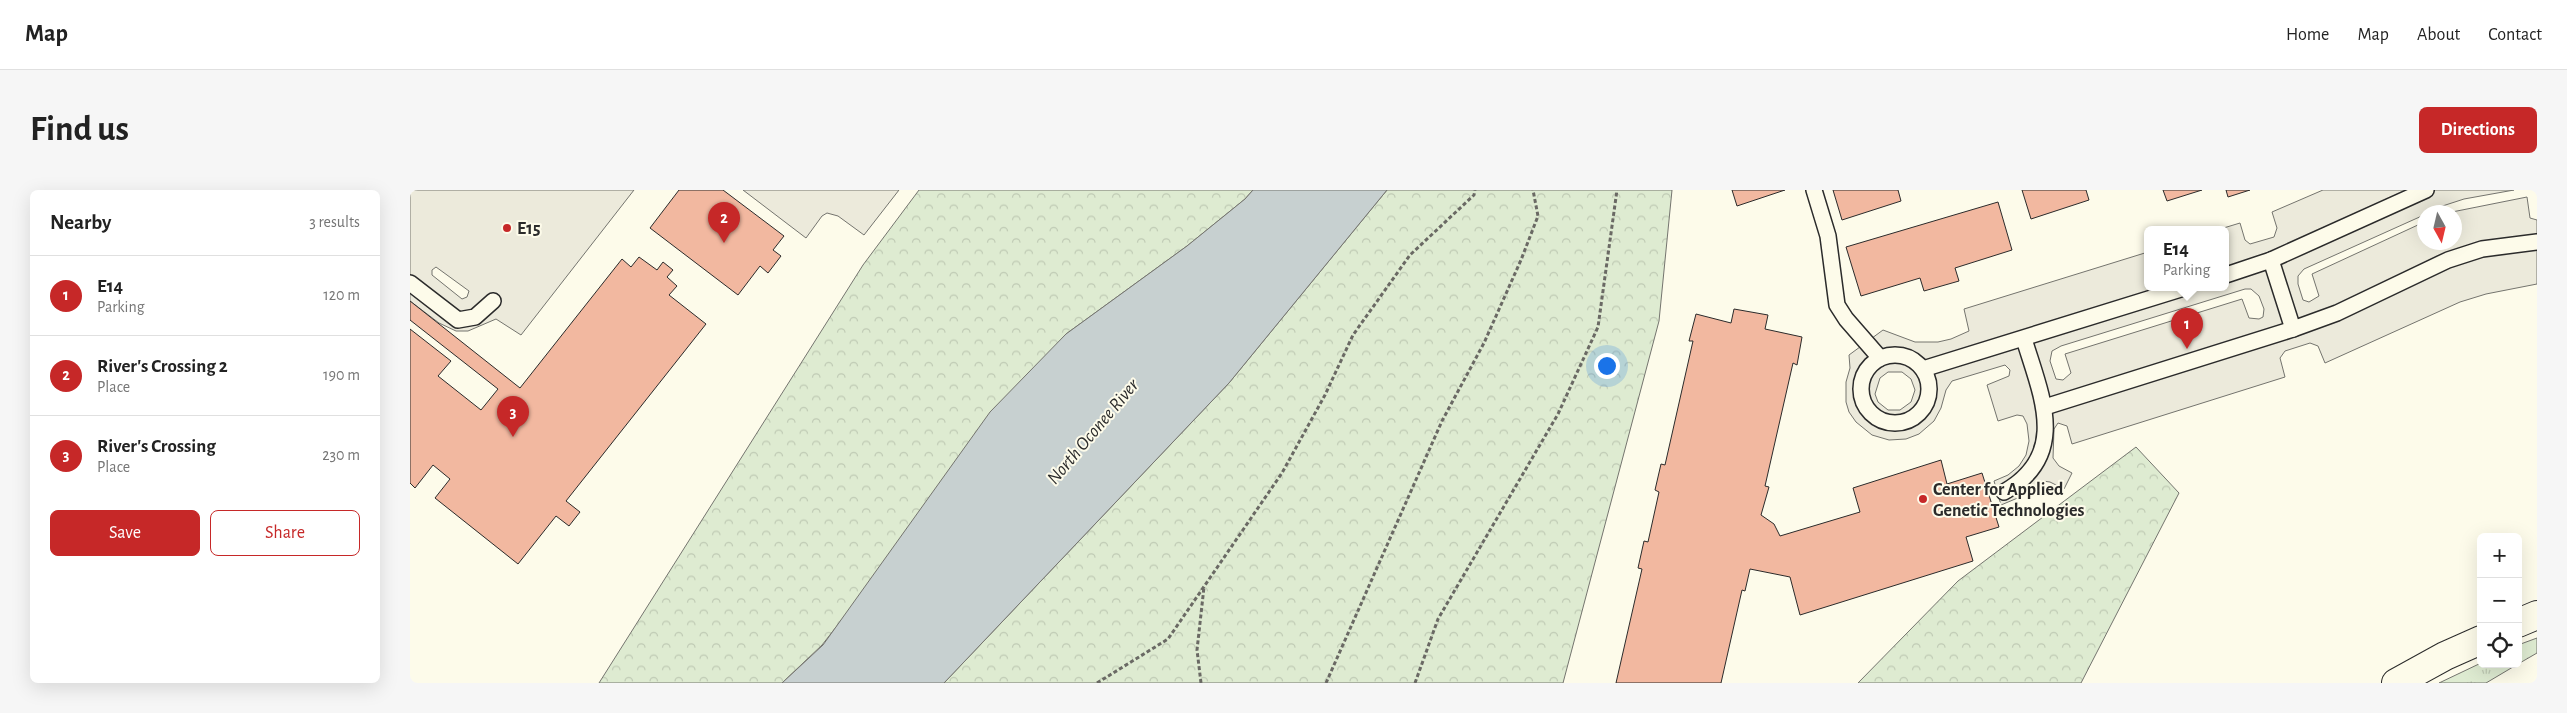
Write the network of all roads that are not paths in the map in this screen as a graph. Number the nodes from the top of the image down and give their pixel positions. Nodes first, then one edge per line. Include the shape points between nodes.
1 (1814, 190) edge
2 (2426, 190) edge
3 (2537, 242) edge
4 (2271, 260) junction
5 (2229, 274) edge
6 (410, 283) edge
7 (2174, 291) edge
8 (493, 301) dead end
9 (2293, 329) junction
10 (2024, 338) junction
11 (1880, 358) junction
12 (1923, 369) junction
13 (2045, 407) junction
14 (2004, 492) dead end
15 (2537, 615) edge
16 (2520, 623) edge
17 (2477, 642) edge
18 (2396, 683) edge

1 - 11 lane via 1828,236 1837,304
2 - 4 lane
3 - 9 lane via 2482,249 2448,260 2337,313
4 - 5 lane
4 - 9 lane
6 - 8 lane via 458,320 475,317
7 - 10 lane
9 - 13 lane
10 - 12 lane
10 - 13 lane
11 - 12 lane via 1903,356
11 - 12 lane via 1863,376 1860,387 1867,410 1886,423 1899,424 1910,420 1923,408 1929,392
13 - 14 lane via 2045,436 2036,464 2018,484
15 - 16 main road
17 - 18 main road

